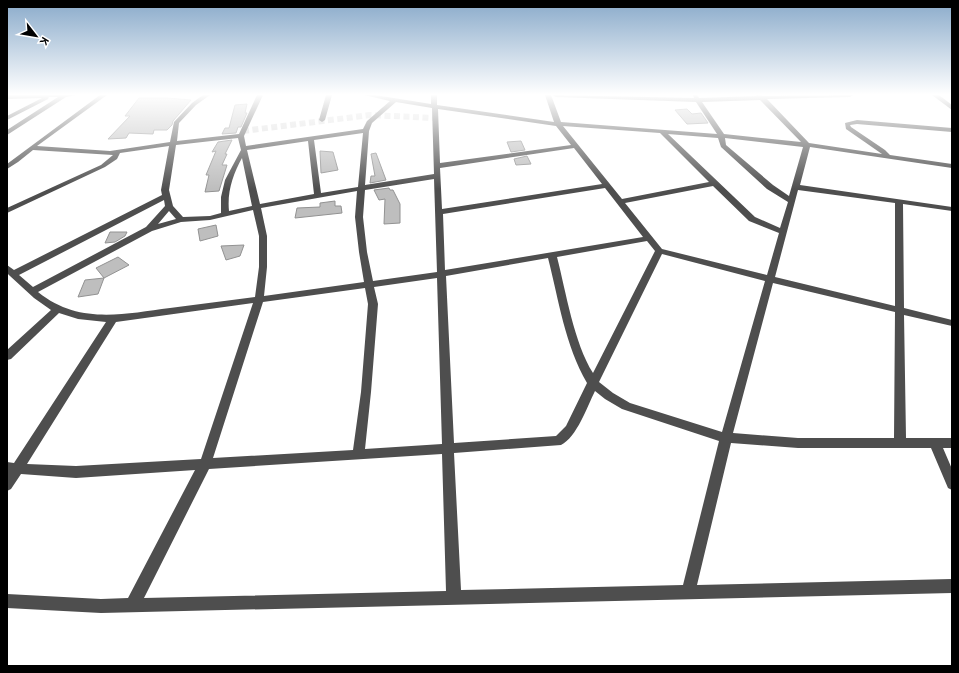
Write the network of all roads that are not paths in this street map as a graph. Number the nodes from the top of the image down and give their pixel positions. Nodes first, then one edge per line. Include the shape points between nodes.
1 (17, 126) edge
2 (61, 126) edge
3 (175, 126) edge
4 (245, 126) edge
5 (368, 126) edge
6 (436, 126) edge
7 (560, 126) edge
8 (589, 126) edge
9 (716, 126) edge
10 (789, 126) edge
11 (848, 126) edge
12 (909, 126) edge
13 (952, 130) edge
14 (366, 131) junction
15 (662, 132) junction
16 (7, 133) edge
17 (241, 136) junction
18 (720, 136) junction
19 (312, 139) junction
20 (173, 143) junction
21 (807, 145) junction
22 (576, 146) junction
23 (31, 148) junction
24 (244, 148) junction
25 (118, 151) junction
26 (888, 157) junction
27 (952, 166) edge
28 (7, 167) edge
29 (437, 171) junction
30 (714, 183) junction
31 (607, 185) junction
32 (796, 187) junction
33 (362, 188) junction
34 (166, 196) junction
35 (318, 196) junction
36 (792, 201) junction
37 (621, 202) junction
38 (899, 202) junction
39 (169, 206) junction
40 (256, 207) junction
41 (952, 209) edge
42 (7, 211) edge
43 (439, 212) junction
44 (225, 214) junction
45 (181, 220) junction
46 (149, 229) junction
47 (783, 232) junction
48 (650, 238) junction
49 (660, 251) junction
50 (552, 255) junction
51 (10, 271) edge
52 (441, 274) junction
53 (770, 279) junction
54 (369, 285) junction
55 (32, 291) junction
56 (260, 300) junction
57 (58, 309) junction
58 (899, 310) junction
59 (113, 319) junction
60 (952, 323) edge
61 (7, 356) edge
62 (593, 383) junction
63 (726, 438) junction
64 (900, 443) junction
65 (935, 443) junction
66 (952, 443) edge
67 (447, 449) junction
68 (358, 455) junction
69 (205, 464) junction
70 (12, 469) edge
71 (952, 484) edge
72 (7, 485) edge
73 (952, 586) edge
74 (688, 593) junction
75 (454, 598) junction
76 (7, 601) edge
77 (132, 605) junction

1 - 16 street
2 - 23 street
3 - 20 street
4 - 17 street
5 - 14 street
6 - 29 street
7 - 22 street
8 - 15 street
9 - 18 street
10 - 21 street
11 - 26 street
12 - 13 street
14 - 19 street
14 - 33 street
15 - 18 street
15 - 30 street
17 - 20 street
17 - 24 street
18 - 21 street
18 - 36 street via 723,146 770,188
19 - 24 street
19 - 35 street
20 - 25 street
20 - 34 street
21 - 26 street
21 - 32 street
22 - 29 street
22 - 31 street
23 - 25 street via 110,153
23 - 28 street
24 - 40 street
24 - 44 street via 234,163 223,203
25 - 42 street via 115,158 103,166
26 - 27 street
29 - 33 street
29 - 43 street
30 - 37 street
30 - 47 street via 752,219
31 - 37 street
31 - 43 street
32 - 36 street
32 - 38 street
33 - 35 street
33 - 54 street via 359,217
34 - 39 street
34 - 51 street
35 - 40 street
36 - 47 street
37 - 48 street
38 - 41 street
38 - 58 street
39 - 45 street
39 - 46 street
40 - 44 street
40 - 56 street via 263,236
43 - 52 street
44 - 45 street
45 - 46 street
46 - 55 street
47 - 53 street
48 - 49 street
48 - 50 street
49 - 53 street
49 - 62 street
50 - 52 street
50 - 62 street via 574,344 582,365
51 - 55 street
52 - 54 street
52 - 67 street
53 - 58 street
53 - 63 street
54 - 56 street
54 - 68 street via 373,304
55 - 57 street
56 - 59 street
56 - 69 street
57 - 59 street via 83,316
57 - 61 street
58 - 60 street
58 - 64 street
59 - 70 street
62 - 63 street via 617,401 635,410
62 - 67 street via 567,434 558,441
63 - 64 street via 798,444
63 - 74 street
64 - 65 street
65 - 66 street
65 - 71 street
67 - 68 street
67 - 75 street
68 - 69 street
69 - 70 street via 76,472
69 - 77 street
70 - 72 street
73 - 74 street
74 - 75 street
75 - 77 street
76 - 77 street

